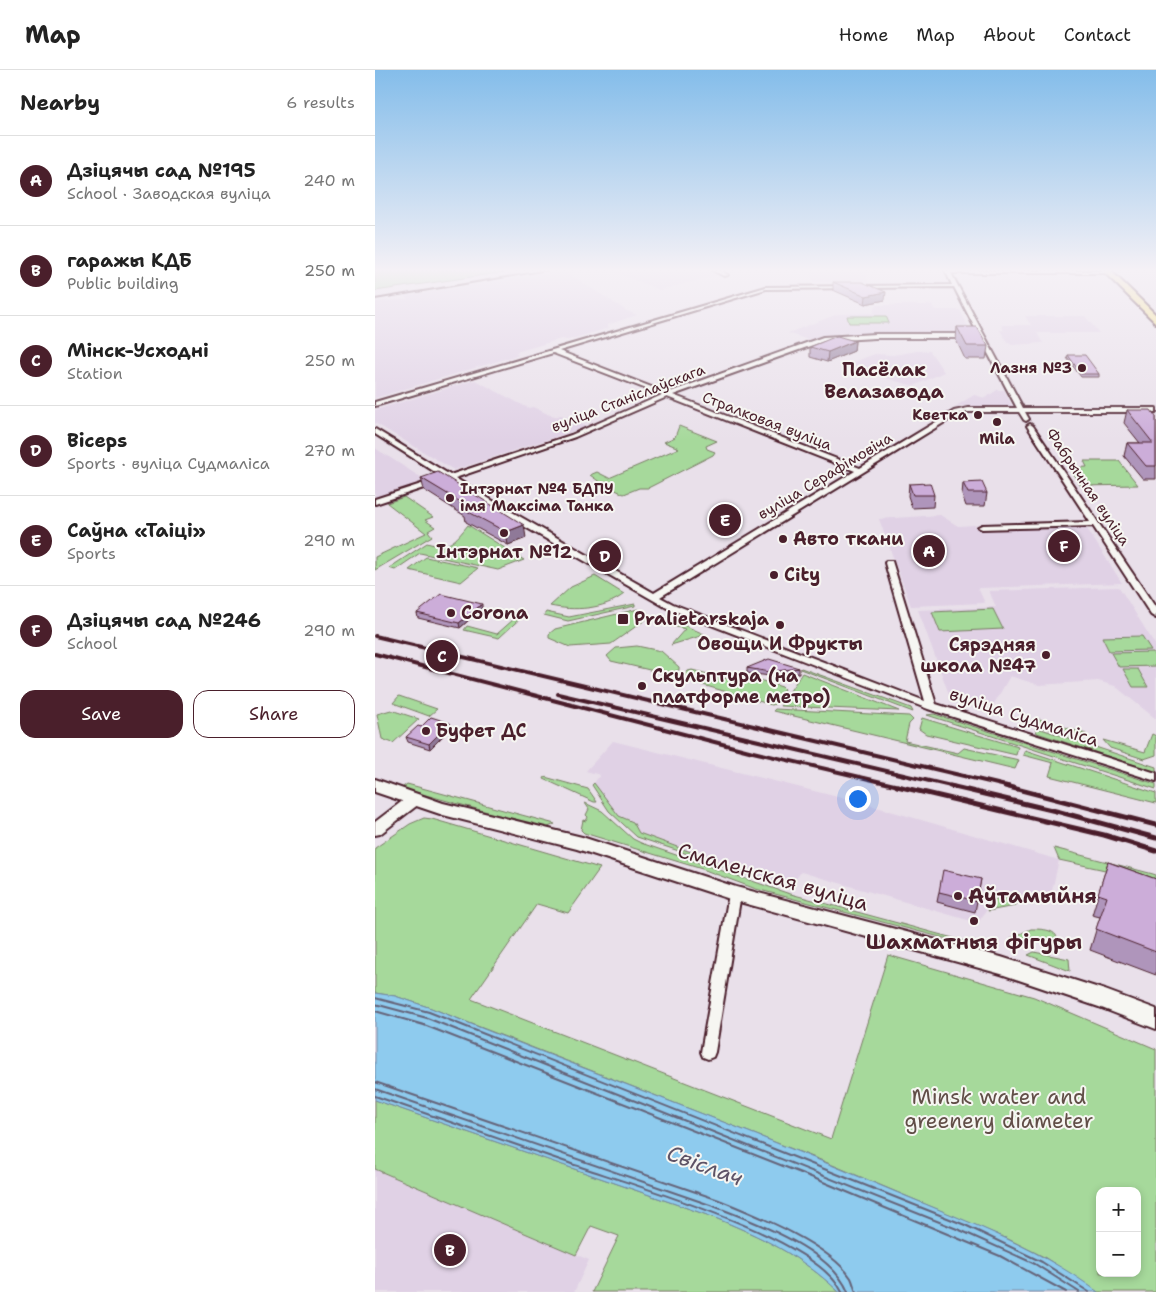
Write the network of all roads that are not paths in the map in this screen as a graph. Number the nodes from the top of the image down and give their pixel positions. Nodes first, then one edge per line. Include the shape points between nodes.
1 (634, 327) edge
2 (978, 327) edge
3 (983, 336) junction
4 (553, 351) junction
5 (668, 396) junction
6 (375, 404) edge
7 (1020, 410) junction
8 (1156, 410) edge
9 (375, 431) edge
10 (861, 470) junction
11 (447, 477) junction
12 (375, 502) edge
13 (1095, 524) junction
14 (982, 527) dead end
15 (889, 563) dead end
16 (653, 597) junction
17 (1156, 614) edge
18 (932, 707) junction
19 (1156, 777) edge
20 (375, 785) edge
21 (413, 800) junction
22 (375, 830) edge
23 (735, 894) junction
24 (1156, 1019) edge
25 (708, 1052) dead end

1 - 4 street
2 - 3 street, Фабрычная вуліца
3 - 5 street, вуліца Станіслаўскага via 823,339
3 - 7 street, Фабрычная вуліца
4 - 5 street, Стралковая вуліца
4 - 6 street
5 - 10 street, Стралковая вуліца
5 - 11 street, вуліца Станіслаўскага via 591,429
7 - 8 street, вуліца Серафімовіча
7 - 10 street, вуліца Серафімовіча via 956,412
7 - 13 street, Фабрычная вуліца
9 - 11 street, вуліца Судмаліса
10 - 16 street, вуліца Серафімовіча
11 - 12 street, вуліца Станіслаўскага
11 - 16 street, вуліца Судмаліса
13 - 14 street
13 - 17 street, Фабрычная вуліца
15 - 18 street
16 - 18 street, вуліца Судмаліса via 741,635
18 - 19 street, вуліца Судмаліса
20 - 21 main road, Смаленская вуліца
21 - 22 street
21 - 23 main road, Смаленская вуліца via 561,837
23 - 24 main road, Смаленская вуліца via 1037,976
23 - 25 street

